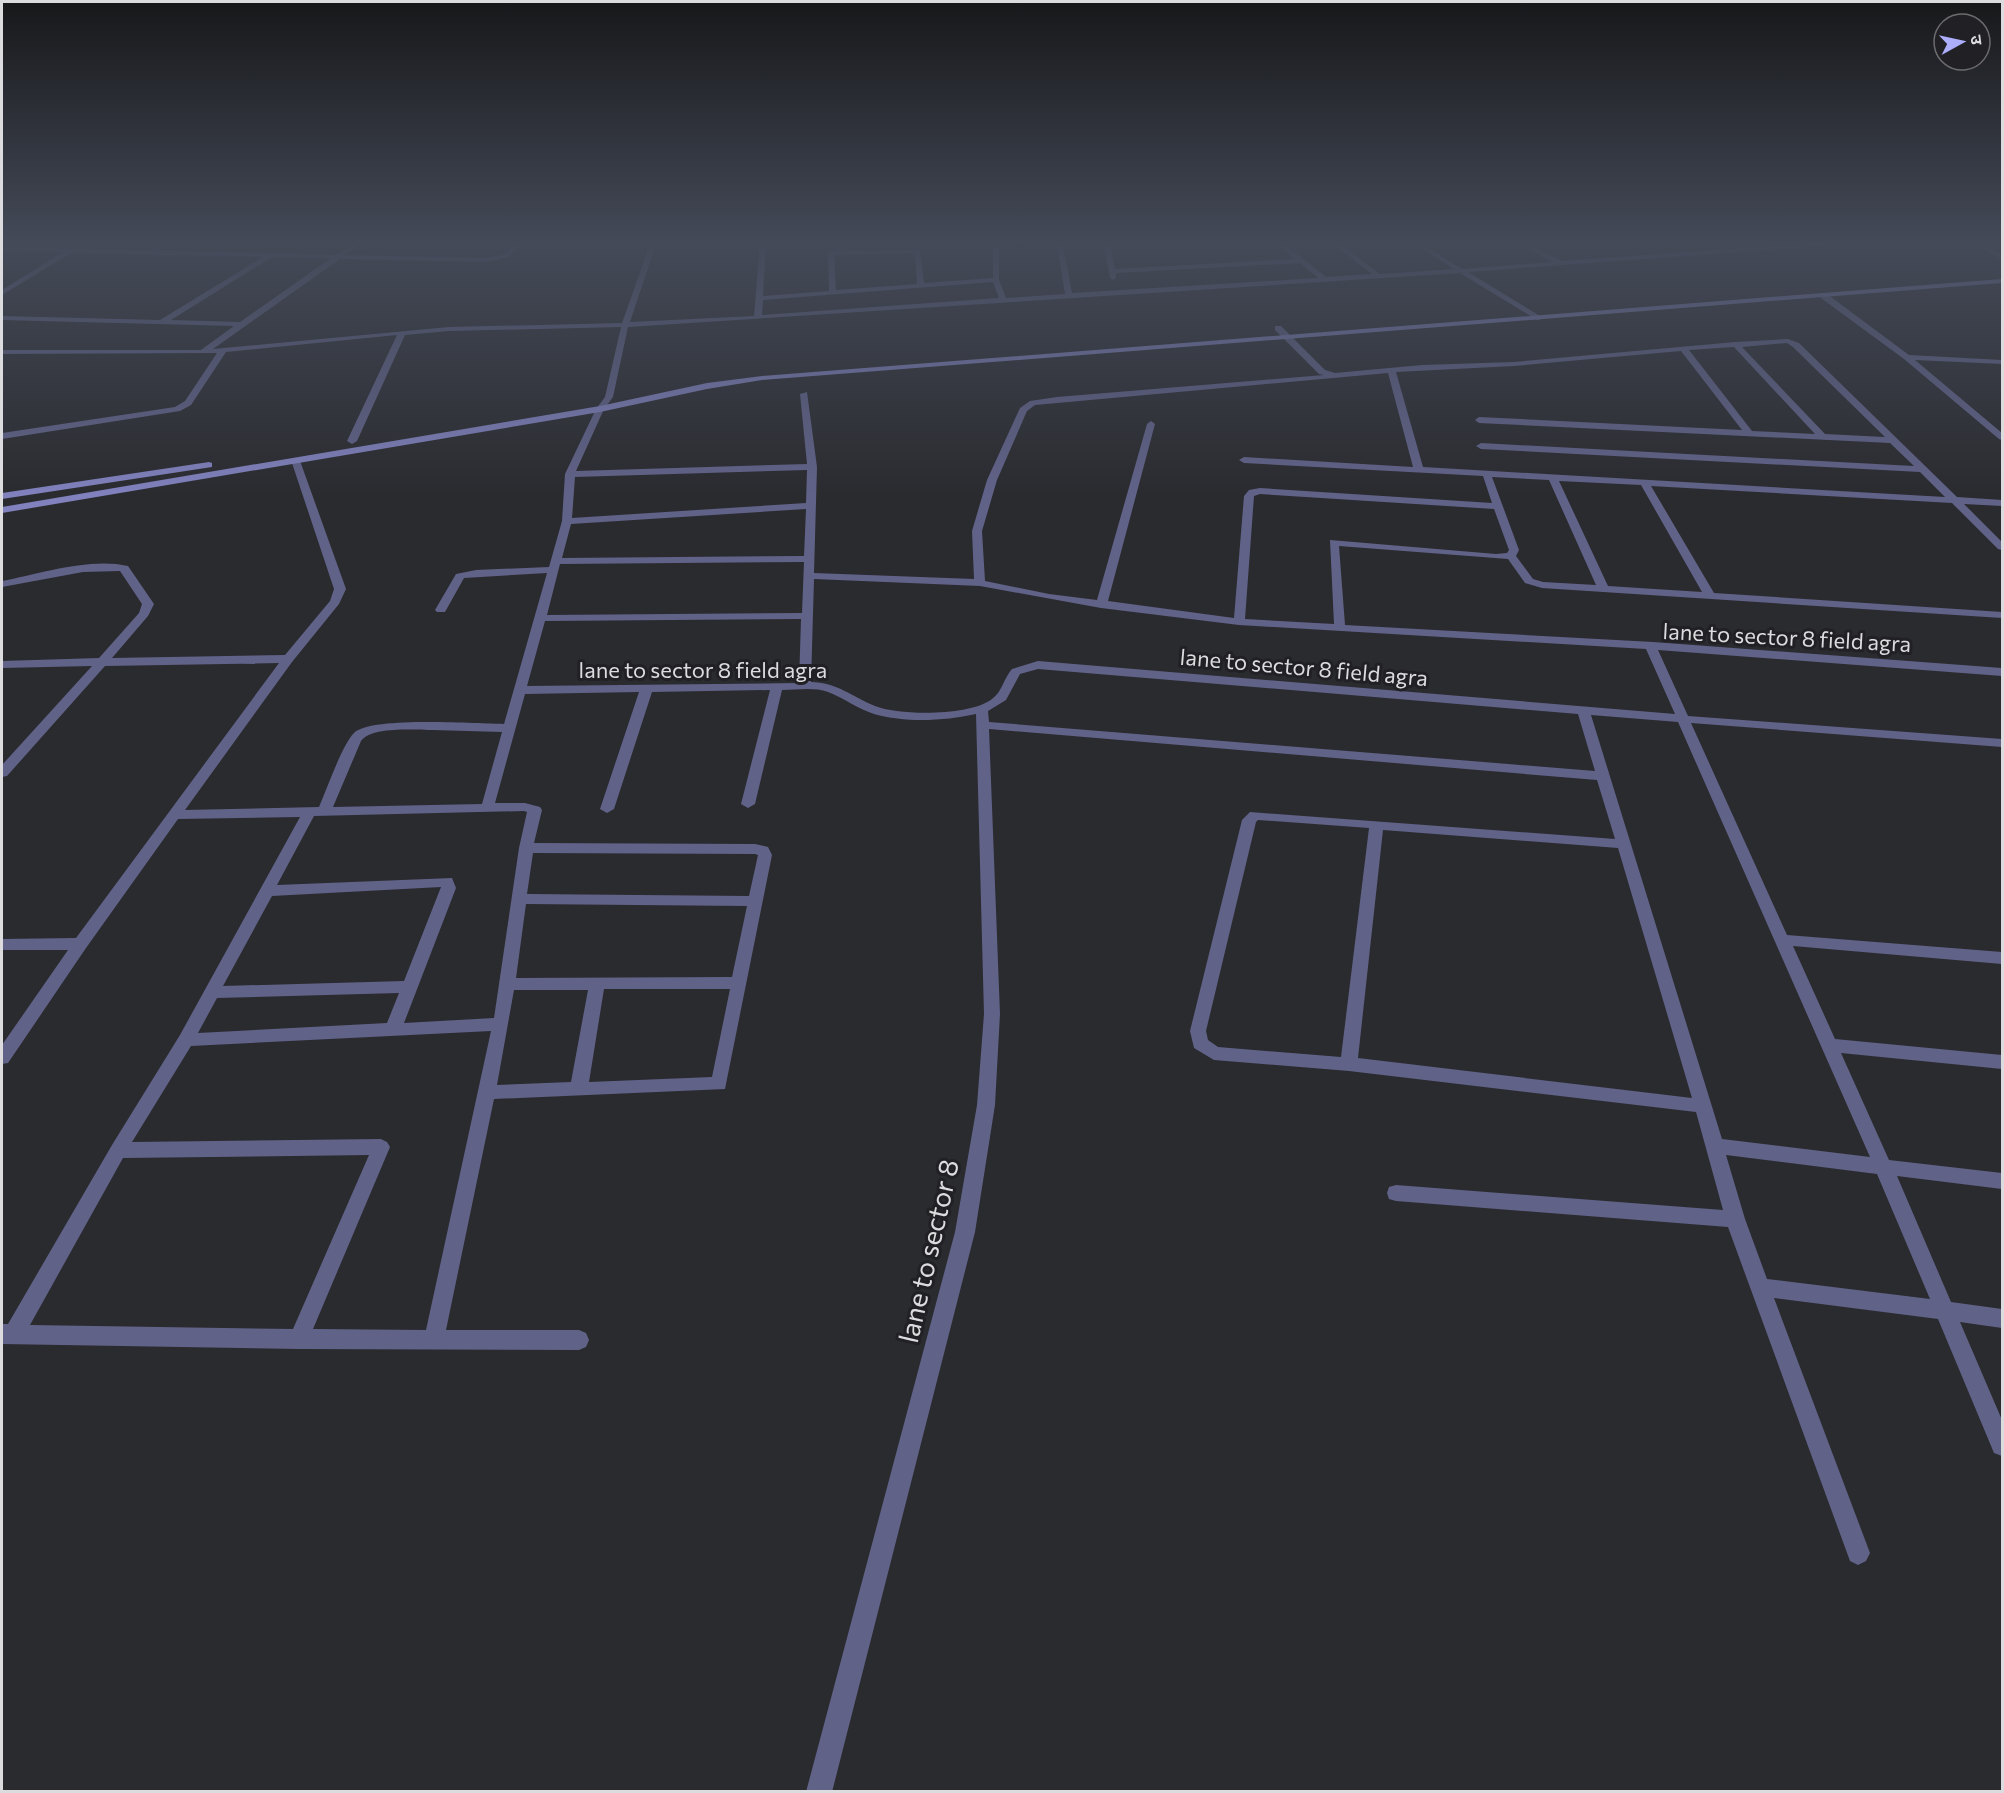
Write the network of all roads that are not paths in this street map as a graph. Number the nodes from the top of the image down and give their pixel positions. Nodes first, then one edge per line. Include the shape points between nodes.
1 (237, 328) edge
2 (507, 328) edge
3 (624, 328) edge
4 (1278, 328) junction
5 (1283, 328) edge
6 (1410, 328) edge
7 (1867, 328) edge
8 (402, 332) junction
9 (1211, 333) dead end
10 (1287, 337) junction
11 (1154, 338) dead end
12 (1735, 344) junction
13 (1683, 348) junction
14 (223, 350) junction
15 (2, 352) edge
16 (203, 352) junction
17 (1907, 357) junction
18 (2002, 362) edge
19 (1392, 371) junction
20 (1339, 376) junction
21 (660, 386) dead end
22 (619, 394) dead end
23 (804, 394) dead end
24 (609, 397) junction
25 (599, 404) junction
26 (1479, 420) dead end
27 (1151, 424) dead end
28 (1750, 434) junction
29 (2, 436) edge
30 (2002, 437) edge
31 (1824, 438) junction
32 (363, 439) dead end
33 (1891, 440) junction
34 (352, 441) junction
35 (1481, 446) dead end
36 (247, 459) dead end
37 (296, 460) junction
38 (1244, 460) dead end
39 (224, 462) dead end
40 (812, 466) junction
41 (1922, 469) junction
42 (1419, 471) junction
43 (570, 474) junction
44 (1487, 475) junction
45 (1553, 479) junction
46 (1645, 484) junction
47 (2, 496) edge
48 (1957, 501) junction
49 (2002, 503) edge
50 (811, 506) junction
51 (1497, 506) junction
52 (2, 510) edge
53 (567, 521) junction
54 (2002, 547) edge
55 (1511, 556) junction
56 (809, 559) junction
57 (554, 565) junction
58 (808, 576) junction
59 (980, 583) junction
60 (2, 584) edge
61 (1604, 590) junction
62 (1710, 596) junction
63 (1101, 605) junction
64 (441, 610) dead end
65 (2002, 615) edge
66 (807, 616) junction
67 (540, 618) junction
68 (1239, 622) junction
69 (1340, 629) junction
70 (1653, 646) junction
71 (288, 659) junction
72 (102, 662) junction
73 (2, 664) edge
74 (2002, 672) edge
75 (777, 686) junction
76 (805, 686) junction
77 (647, 688) junction
78 (520, 690) junction
79 (1583, 711) junction
80 (982, 717) junction
81 (1683, 719) junction
82 (510, 728) junction
83 (2002, 743) edge
84 (2, 773) edge
85 (1602, 776) junction
86 (748, 804) dead end
87 (487, 809) junction
88 (607, 809) dead end
89 (316, 813) junction
90 (174, 815) junction
91 (1376, 826) junction
92 (1623, 844) junction
93 (526, 848) junction
94 (267, 891) junction
95 (519, 899) junction
96 (755, 901) junction
97 (1782, 940) junction
98 (2, 944) edge
99 (80, 944) junction
100 (2002, 958) edge
101 (739, 983) junction
102 (507, 984) junction
103 (597, 984) junction
104 (409, 987) junction
105 (212, 993) junction
106 (501, 1024) junction
107 (393, 1029) junction
108 (186, 1040) junction
109 (1829, 1045) junction
110 (2, 1058) edge
111 (2002, 1062) edge
112 (1349, 1064) junction
113 (579, 1089) junction
114 (487, 1092) junction
115 (1703, 1106) junction
116 (1714, 1146) junction
117 (118, 1150) junction
118 (1883, 1166) junction
119 (2002, 1180) edge
120 (1396, 1193) dead end
121 (1735, 1219) junction
122 (1760, 1287) junction
123 (1945, 1310) junction
124 (2002, 1318) edge
125 (8, 1334) edge
126 (299, 1339) junction
127 (434, 1340) junction
128 (579, 1340) dead end
129 (2002, 1445) edge
130 (1858, 1553) dead end
131 (819, 1791) edge

1 - 16 street
2 - 8 street
3 - 24 street
4 - 5 street
4 - 9 street
4 - 10 street
6 - 10 street
7 - 17 street
8 - 14 street
8 - 34 street
10 - 20 street via 1322,372
10 - 25 street via 774,377
11 - 21 street via 768,369
12 - 13 street
12 - 31 street
12 - 33 street via 1775,340 1793,343
13 - 19 street
13 - 28 street
14 - 16 street
14 - 29 street via 188,403 177,409
15 - 16 street
17 - 18 street
17 - 30 street
19 - 20 street
19 - 42 street
20 - 59 street via 1027,406 992,480 977,531
22 - 24 street
23 - 40 street
24 - 25 street
25 - 37 street
25 - 43 street
26 - 28 street
27 - 63 street
28 - 31 street
31 - 33 street
32 - 34 street
33 - 41 street
34 - 36 street
35 - 41 street
37 - 52 street
37 - 71 street via 340,589 335,602
38 - 42 street
39 - 47 street
40 - 43 street
40 - 50 street
41 - 48 street
42 - 44 street
43 - 53 street
44 - 45 street
44 - 51 street
45 - 46 street
45 - 61 street
46 - 48 street
46 - 62 street
48 - 49 street
48 - 54 street
50 - 53 street
50 - 56 street
51 - 55 street via 1514,550
51 - 68 street via 1252,492
53 - 57 street
55 - 61 street via 1534,583
55 - 69 street via 1334,542
56 - 57 street
56 - 58 street
57 - 64 street via 460,576
57 - 67 street
58 - 59 street
58 - 66 street
59 - 63 street
60 - 72 street via 100,567 124,568 148,604 144,614
61 - 62 street
62 - 65 street
63 - 68 street
66 - 67 street
66 - 76 street
67 - 78 street
68 - 69 street
69 - 70 street
70 - 74 street, lane to sector 8 field agra
70 - 81 street, lane to sector 8 field agra
71 - 72 street
71 - 90 street
72 - 73 street
72 - 84 street
75 - 76 street, lane to sector 8 field agra
75 - 77 street, lane to sector 8 field agra
75 - 86 street
76 - 80 street, lane to sector 8 field agra via 836,689 889,715 966,713
77 - 78 street, lane to sector 8 field agra
77 - 88 street
78 - 82 street
79 - 80 street, lane to sector 8 field agra via 1038,665 1013,672 1004,697
79 - 81 street, lane to sector 8 field agra
79 - 85 street
80 - 85 street
80 - 131 street, lane to sector 8 via 992,1014 986,1105 964,1232
81 - 83 street
81 - 97 street
82 - 87 street
82 - 89 street via 384,728 363,732
85 - 92 street
87 - 89 street
87 - 93 street via 535,810
89 - 90 street
89 - 94 street
90 - 99 street
91 - 92 street
91 - 112 street
91 - 112 street via 1265,815 1249,820 1198,1031 1200,1043 1214,1053
92 - 115 street
93 - 95 street
93 - 96 street via 759,849 765,855
94 - 104 street via 447,882 449,888
94 - 105 street
95 - 96 street
95 - 102 street
96 - 101 street
97 - 100 street
97 - 109 street
98 - 99 street
99 - 110 street
101 - 103 street
101 - 113 street via 719,1084
102 - 103 street
102 - 106 street
103 - 113 street
104 - 105 street
104 - 107 street
105 - 108 street
106 - 107 street
106 - 114 street
107 - 108 street
108 - 117 street
109 - 111 street
109 - 118 street
112 - 115 street
113 - 114 street
114 - 127 street
115 - 116 street
116 - 118 street
116 - 121 street
117 - 125 street
117 - 126 street via 381,1147
118 - 119 street
118 - 123 street
120 - 121 street
121 - 122 street
122 - 123 street
122 - 130 street
123 - 124 street
123 - 129 street
125 - 126 street
126 - 127 street
127 - 128 street

